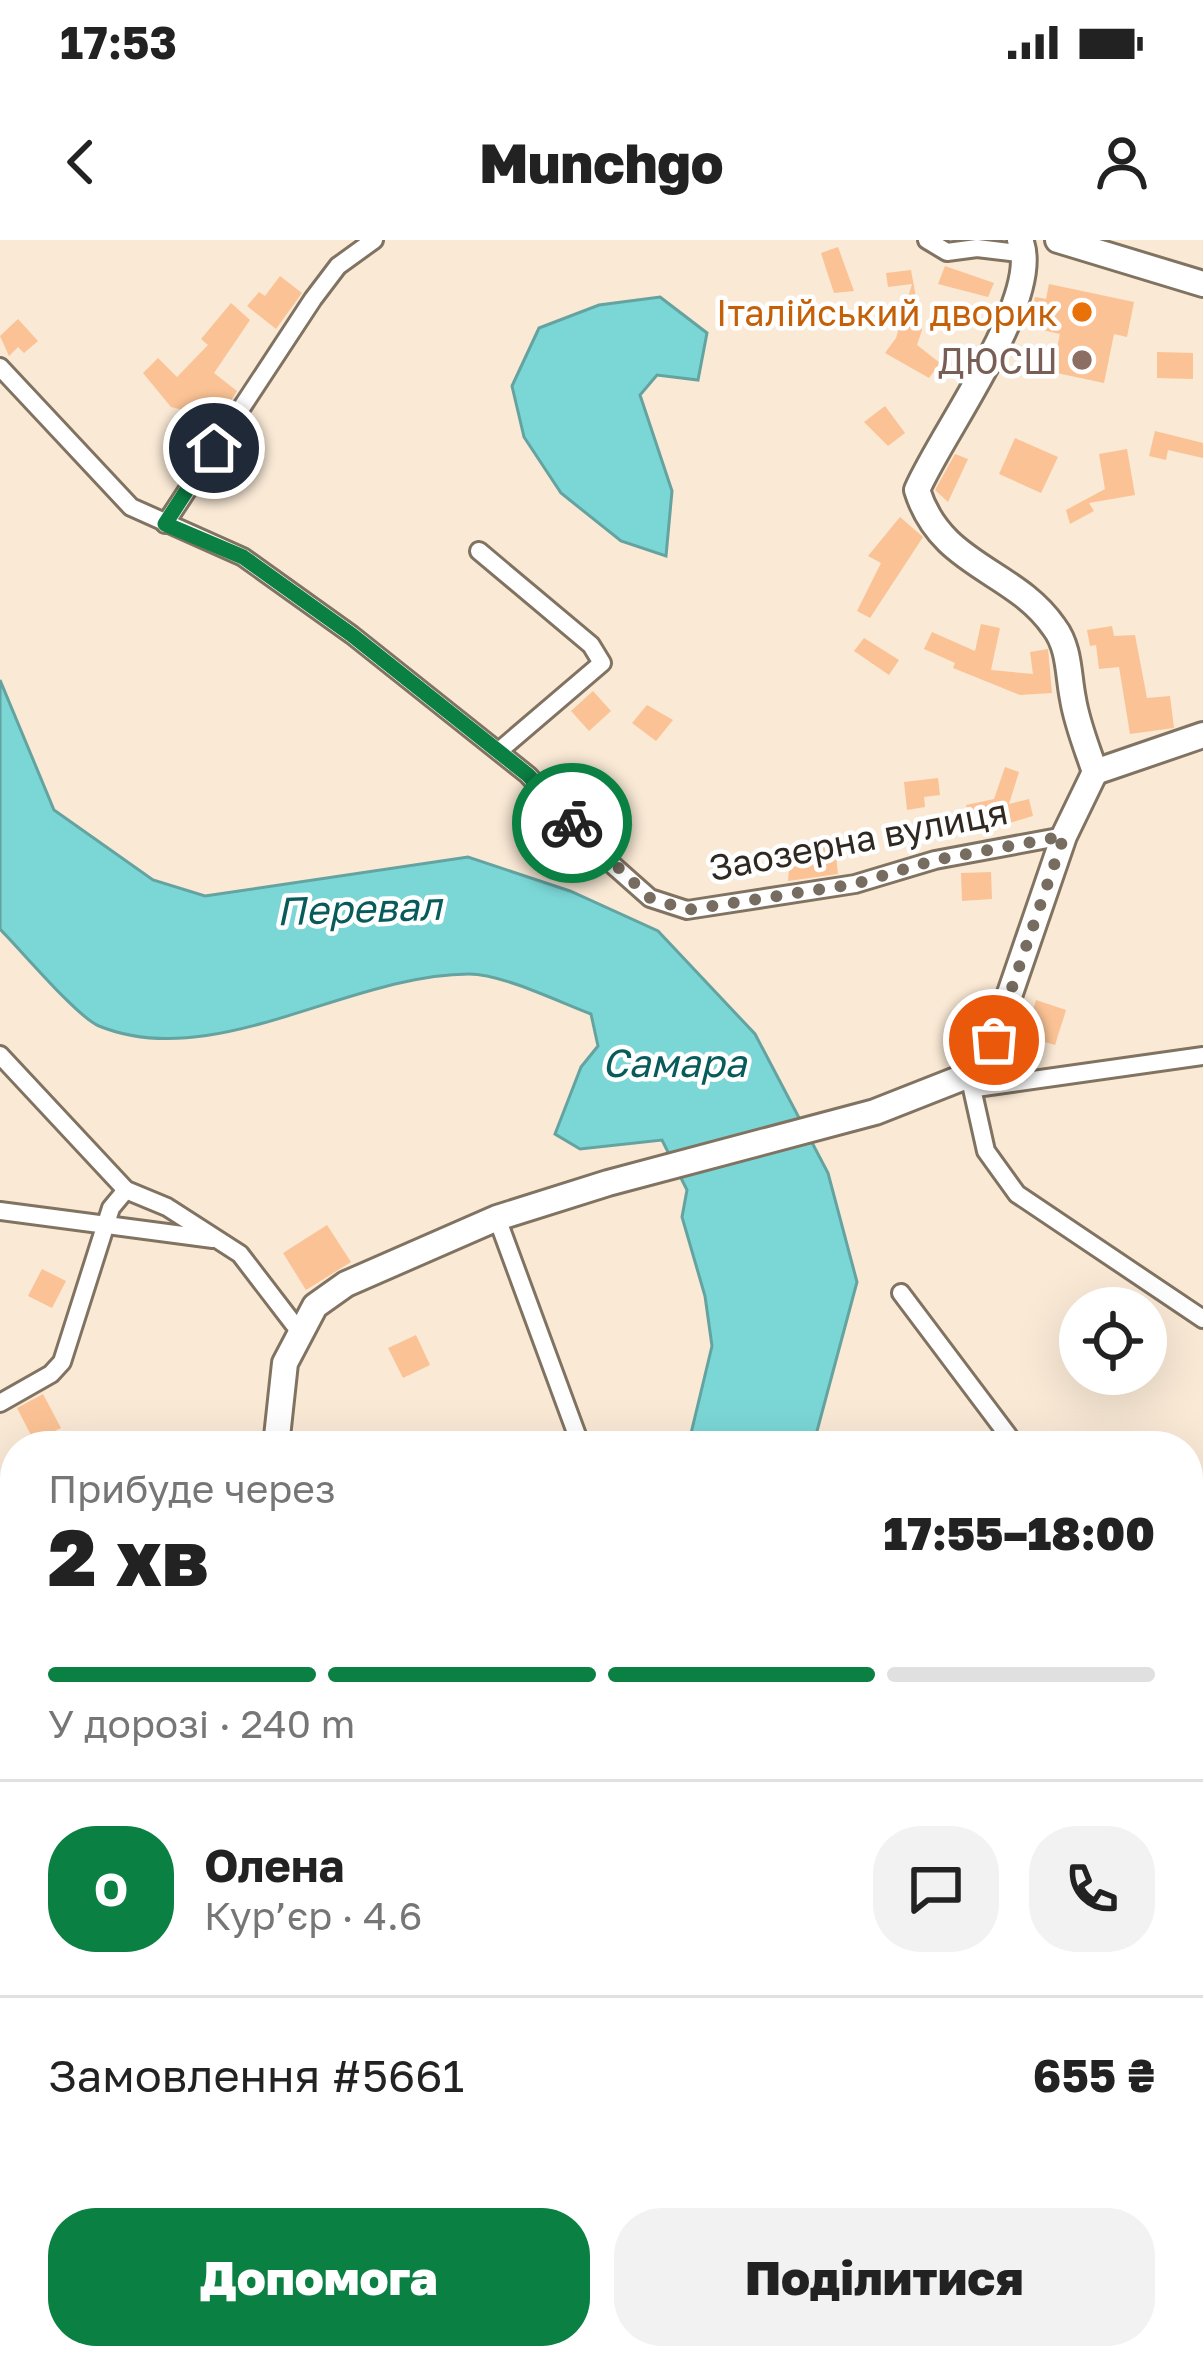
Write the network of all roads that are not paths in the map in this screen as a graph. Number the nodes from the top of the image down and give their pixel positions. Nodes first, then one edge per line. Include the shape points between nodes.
1 (374, 240) edge
2 (927, 240) edge
3 (1058, 240) edge
4 (1023, 247) edge
5 (1203, 284) edge
6 (0, 367) edge
7 (165, 524) junction
8 (478, 551) dead end
9 (1203, 734) edge
10 (499, 751) junction
11 (1095, 772) junction
12 (1064, 836) junction
13 (0, 1055) edge
14 (1203, 1056) edge
15 (973, 1081) junction
16 (126, 1190) junction
17 (0, 1211) edge
18 (496, 1218) junction
19 (109, 1229) junction
20 (221, 1240) junction
21 (901, 1293) dead end
22 (1203, 1319) edge
23 (299, 1331) junction
24 (0, 1402) edge
25 (277, 1431) edge
26 (575, 1431) edge
27 (1005, 1431) edge

1 - 7 street via 338,266 313,299
2 - 4 street via 947,252
3 - 5 street
4 - 11 street via 999,347 917,490 926,520 964,559 1054,626
6 - 7 street, Заозерна вулиця via 131,507
7 - 10 street, Заозерна вулиця via 243,557
8 - 10 street via 602,663
9 - 11 street
10 - 12 street, Заозерна вулиця via 650,898 687,910 855,884
11 - 12 street
12 - 15 street
13 - 16 street
14 - 15 street
15 - 18 street
15 - 22 street via 986,1151 1017,1193
16 - 19 street via 111,1208
16 - 20 street
17 - 19 street
18 - 23 street via 346,1284 315,1306
18 - 26 street
19 - 20 street
19 - 24 street via 62,1361
20 - 23 street via 275,1292
21 - 27 street
23 - 25 street via 285,1363

